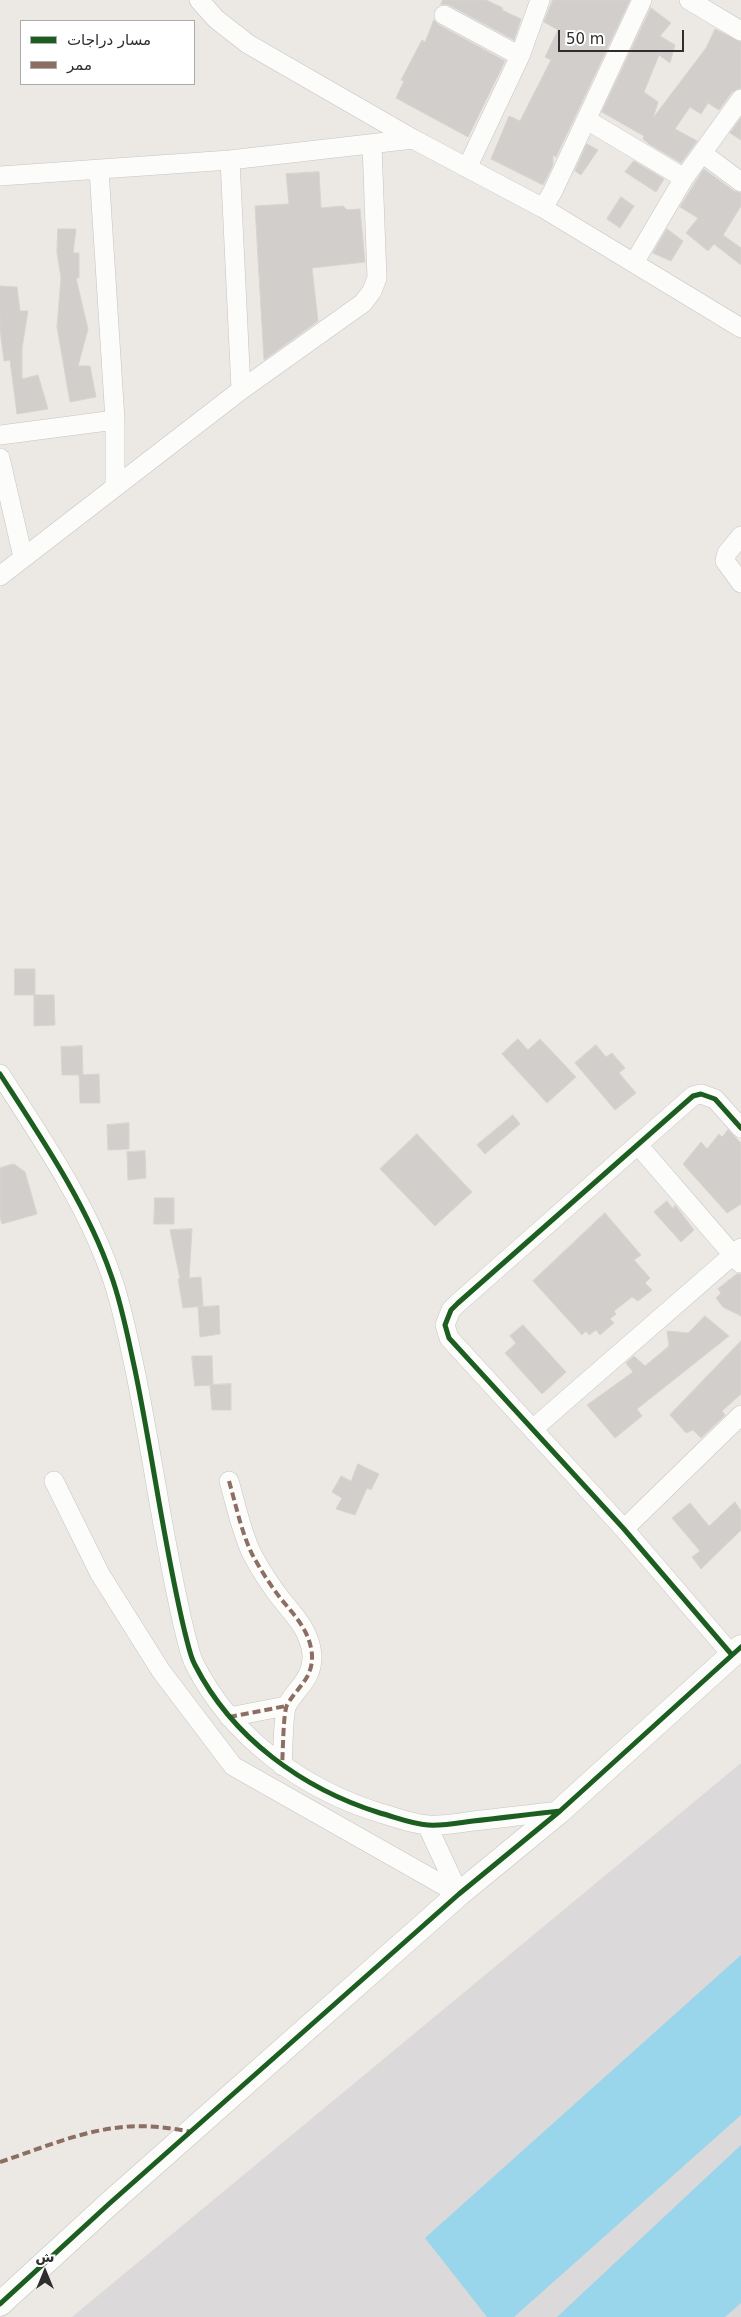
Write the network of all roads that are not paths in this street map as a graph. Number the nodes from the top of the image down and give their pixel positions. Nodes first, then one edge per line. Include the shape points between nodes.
1 (199, 0) edge
2 (540, 0) edge
3 (642, 0) edge
4 (689, 0) edge
5 (444, 15) dead end
6 (741, 30) edge
7 (520, 56) junction
8 (741, 99) edge
9 (587, 120) junction
10 (413, 139) junction
11 (372, 145) junction
12 (702, 154) junction
13 (230, 160) junction
14 (467, 168) junction
15 (99, 170) junction
16 (0, 176) edge
17 (684, 178) junction
18 (741, 182) edge
19 (542, 208) junction
20 (634, 263) junction
21 (741, 328) edge
22 (241, 390) junction
23 (115, 420) junction
24 (0, 435) edge
25 (0, 458) edge
26 (115, 486) junction
27 (741, 536) edge
28 (23, 557) junction
29 (0, 576) edge
30 (741, 583) edge
31 (0, 1074) edge
32 (741, 1128) edge
33 (638, 1145) junction
34 (738, 1256) edge
35 (741, 1415) edge
36 (534, 1428) junction
37 (54, 1481) dead end
38 (229, 1481) dead end
39 (624, 1529) junction
40 (737, 1651) edge
41 (286, 1706) junction
42 (229, 1717) junction
43 (282, 1766) junction
44 (560, 1810) junction
45 (427, 1825) junction
46 (459, 1894) junction
47 (0, 2304) edge

1 - 10 street via 216,19 248,44
2 - 7 street
3 - 9 street
4 - 6 street
5 - 7 street
7 - 14 street
8 - 12 street
9 - 17 street
9 - 19 street
10 - 11 street
10 - 14 street
11 - 13 street
11 - 22 street via 377,266 372,291 363,303
12 - 17 street
12 - 18 street
13 - 15 street
13 - 22 street
14 - 19 street
15 - 16 street
15 - 23 street
17 - 20 street
19 - 20 street
20 - 21 street
22 - 26 street
23 - 24 street
23 - 26 street
25 - 28 street
26 - 28 street
27 - 30 street via 727,552 726,561
28 - 29 street
31 - 42 street via 80,1205 112,1276 142,1404 185,1633 194,1664
32 - 33 street via 715,1100 701,1094 684,1102
33 - 34 street
33 - 36 street via 458,1303 447,1318 445,1325 449,1338
34 - 36 street
35 - 39 street
36 - 39 street
37 - 46 street via 115,1598 161,1671 233,1766
38 - 41 street via 252,1554 307,1635 311,1667 304,1685
39 - 40 street
40 - 44 street
41 - 42 street
41 - 43 street
42 - 43 street
43 - 45 street via 321,1790 364,1808
44 - 45 street
44 - 46 street
45 - 46 street
46 - 47 street

